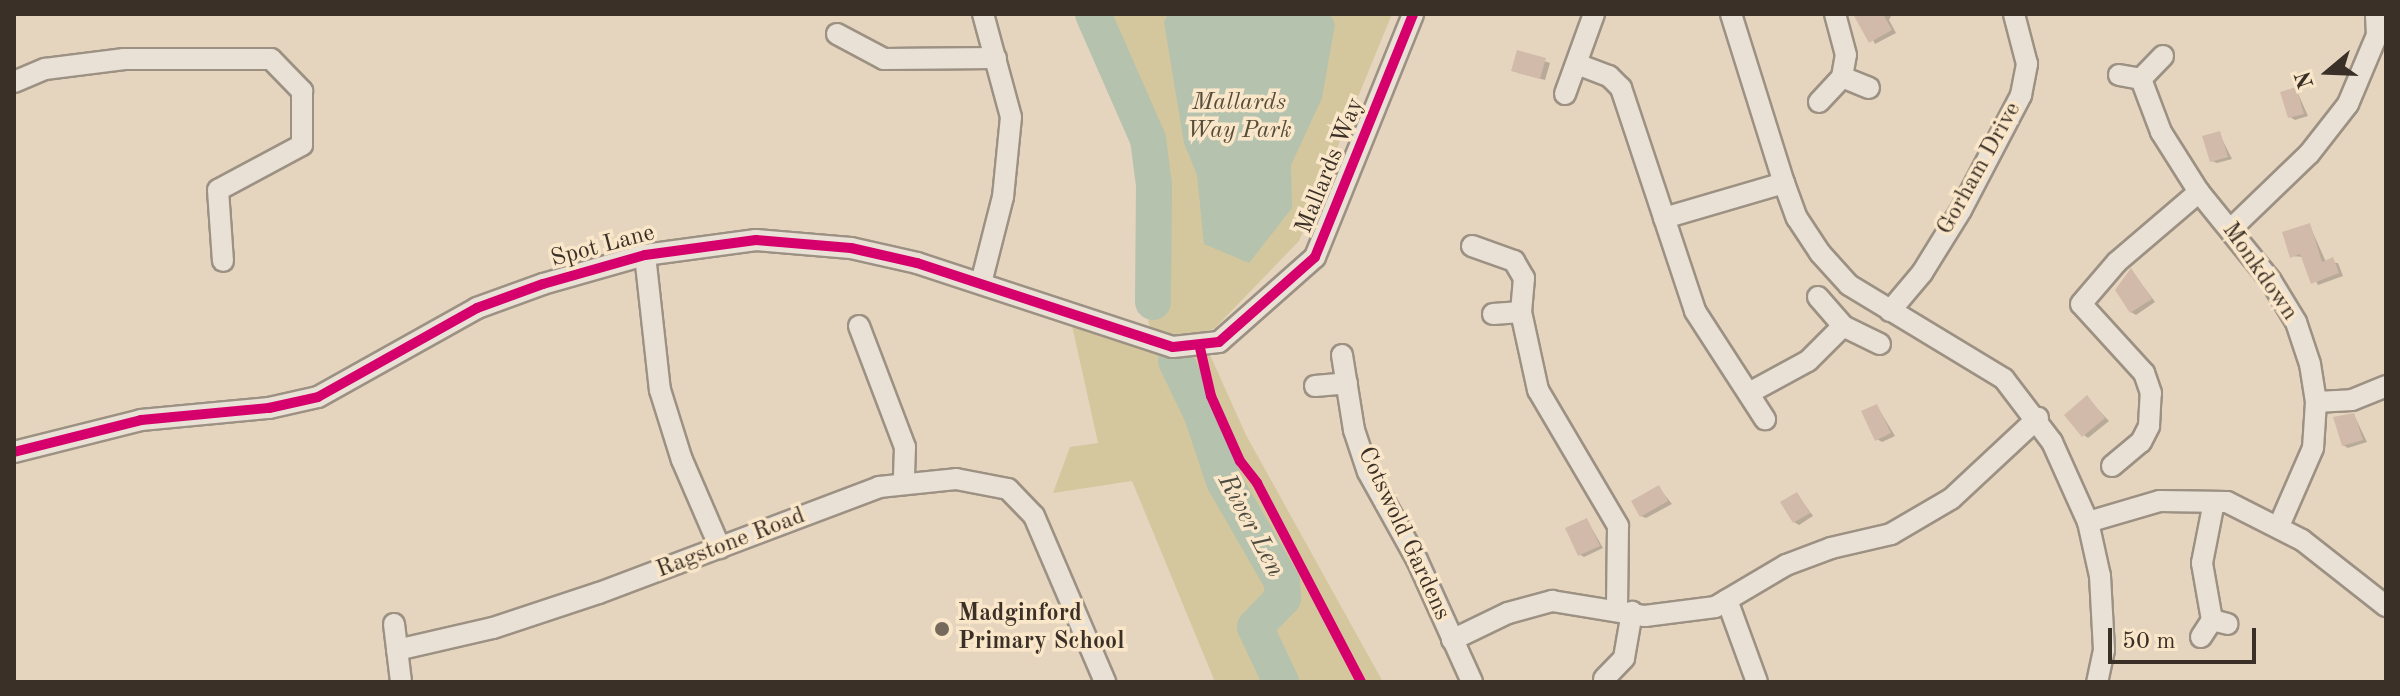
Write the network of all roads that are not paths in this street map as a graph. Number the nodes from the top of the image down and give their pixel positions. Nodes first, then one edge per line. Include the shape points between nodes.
1 (983, 14) edge
2 (1413, 14) edge
3 (1594, 14) edge
4 (1731, 14) edge
5 (1835, 14) edge
6 (2014, 14) edge
7 (2376, 14) edge
8 (837, 34) dead end
9 (2163, 56) dead end
10 (996, 58) junction
11 (1577, 64) junction
12 (2119, 75) dead end
13 (1842, 77) junction
14 (2141, 79) junction
15 (14, 82) edge
16 (1869, 88) dead end
17 (1565, 94) dead end
18 (1819, 102) dead end
19 (1784, 183) junction
20 (2199, 192) junction
21 (1664, 218) junction
22 (2232, 228) junction
23 (1472, 246) dead end
24 (645, 255) junction
25 (223, 261) dead end
26 (981, 283) junction
27 (1818, 297) dead end
28 (1890, 311) junction
29 (1521, 312) junction
30 (1493, 314) dead end
31 (859, 326) dead end
32 (1843, 326) junction
33 (1219, 342) joint
34 (1880, 344) dead end
35 (1342, 355) dead end
36 (1347, 383) junction
37 (1315, 386) dead end
38 (2386, 386) edge
39 (1749, 393) junction
40 (2316, 402) junction
41 (2038, 418) junction
42 (1765, 419) dead end
43 (14, 452) edge
44 (2112, 466) dead end
45 (904, 484) junction
46 (2214, 502) junction
47 (2088, 522) junction
48 (2279, 526) junction
49 (720, 548) junction
50 (1727, 600) junction
51 (2386, 606) edge
52 (1624, 610) junction
53 (394, 624) dead end
54 (2213, 627) dead end
55 (1452, 640) junction
56 (397, 650) junction
57 (1604, 679) dead end
58 (401, 682) edge
59 (1105, 682) edge
60 (1472, 682) edge
61 (1757, 682) edge
62 (2097, 682) edge

1 - 10 street
2 - 33 street, Mallards Way via 1315,257
3 - 11 street
4 - 19 street
5 - 13 street via 1846,55
6 - 28 street, Gorham Drive via 2027,64 2021,95 1961,210 1922,273
7 - 22 street via 2377,35 2348,104 2309,154
8 - 10 street via 884,59
9 - 14 street
10 - 26 street via 1011,117 1003,197
11 - 17 street
11 - 21 street via 1609,76 1621,88
12 - 14 street
13 - 16 street
13 - 18 street
14 - 20 street, Monkdown via 2173,157
15 - 25 street via 45,69 124,59 271,59 302,91 302,145 218,181
19 - 21 street
19 - 28 street via 1797,218 1820,253 1849,285
20 - 22 street, Monkdown
20 - 44 street via 2074,299 2144,373 2151,393 2149,426 2141,442
21 - 39 street via 1695,311
22 - 40 street, Monkdown via 2296,322
23 - 29 street via 1514,261 1524,278
24 - 26 street, Spot Lane via 756,240 786,242 851,248
24 - 43 street, Spot Lane via 477,308 318,397 269,408 141,420
24 - 49 street via 660,390 682,460
26 - 33 street, Spot Lane via 1173,347
27 - 32 street
28 - 41 street via 2004,379
29 - 30 street
29 - 52 street via 1538,390 1618,526
31 - 45 street via 905,447
32 - 34 street
32 - 39 street via 1808,361
35 - 36 street, Cotswold Gardens
36 - 37 street
36 - 55 street, Cotswold Gardens via 1368,472 1417,560
38 - 40 street via 2352,400
39 - 42 street
40 - 48 street, Monkdown via 2313,448
41 - 47 street
41 - 50 street via 1951,499 1891,534 1786,565
45 - 49 street, Ragstone Road via 879,487
45 - 59 street, Ragstone Road via 956,479 1008,489 1034,516
46 - 47 street via 2160,501
46 - 48 street via 2227,502
46 - 54 street via 2202,563
47 - 62 street via 2100,576 2103,635
48 - 51 street
49 - 56 street, Ragstone Road via 493,628
50 - 52 street via 1683,614
50 - 61 street
52 - 55 street via 1571,600 1535,603
52 - 57 street via 1624,658
53 - 56 street
55 - 60 street, Cotswold Gardens
56 - 58 street

